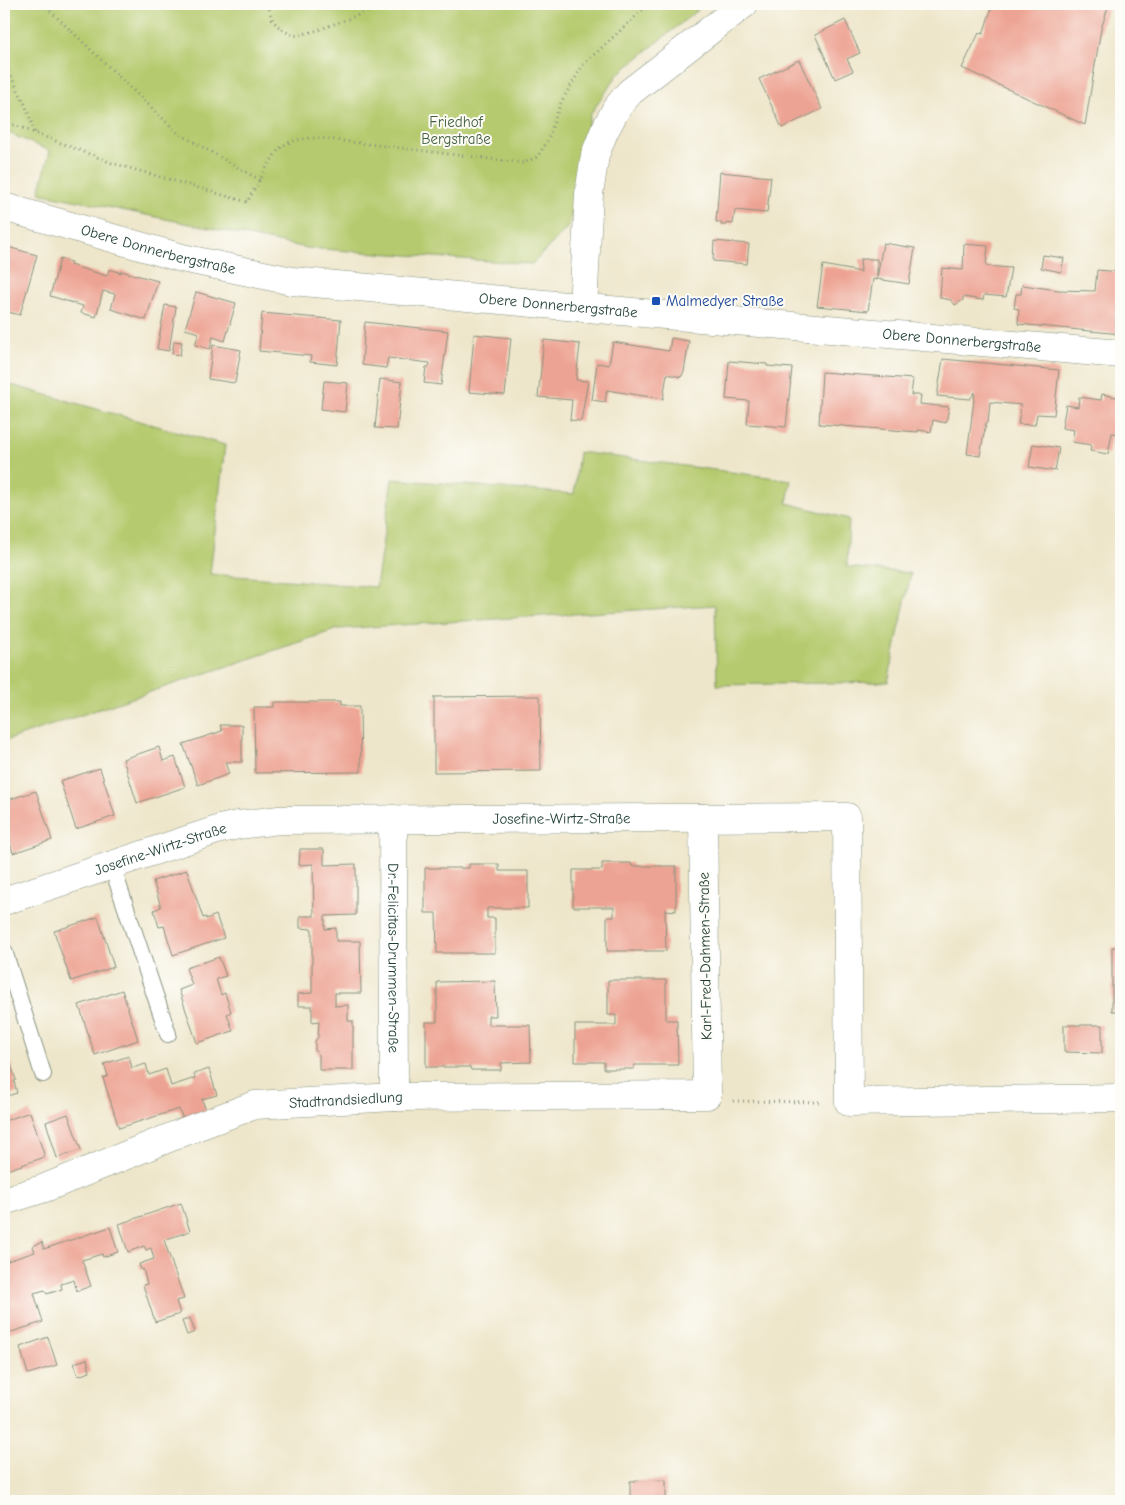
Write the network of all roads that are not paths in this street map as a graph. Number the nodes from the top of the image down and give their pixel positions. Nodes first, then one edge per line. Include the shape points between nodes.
1 (744, 4) edge
2 (4, 206) edge
3 (583, 308) junction
4 (1121, 354) edge
5 (703, 818) junction
6 (393, 820) junction
7 (112, 866) junction
8 (4, 901) edge
9 (4, 951) edge
10 (168, 1034) dead end
11 (43, 1074) dead end
12 (707, 1095) joint
13 (394, 1097) junction
14 (1121, 1098) edge
15 (4, 1201) edge

1 - 3 street via 630,92 616,109 595,154 589,194
2 - 3 street, Obere Donnerbergstraße via 182,258 292,281
3 - 4 street, Obere Donnerbergstraße
5 - 6 street, Josefine-Wirtz-Straße
5 - 12 street, Karl-Fred-Dahmen-Straße
5 - 14 street, Josefine-Wirtz-Straße via 847,816 850,1102
6 - 7 street, Josefine-Wirtz-Straße via 279,820 238,825
6 - 13 street, Dr.-Felicitas-Drummen-Straße
7 - 8 street, Josefine-Wirtz-Straße
7 - 10 lane
9 - 11 lane
12 - 13 street, Stadtrandsiedlung
13 - 15 street, Stadtrandsiedlung via 255,1105 45,1188

